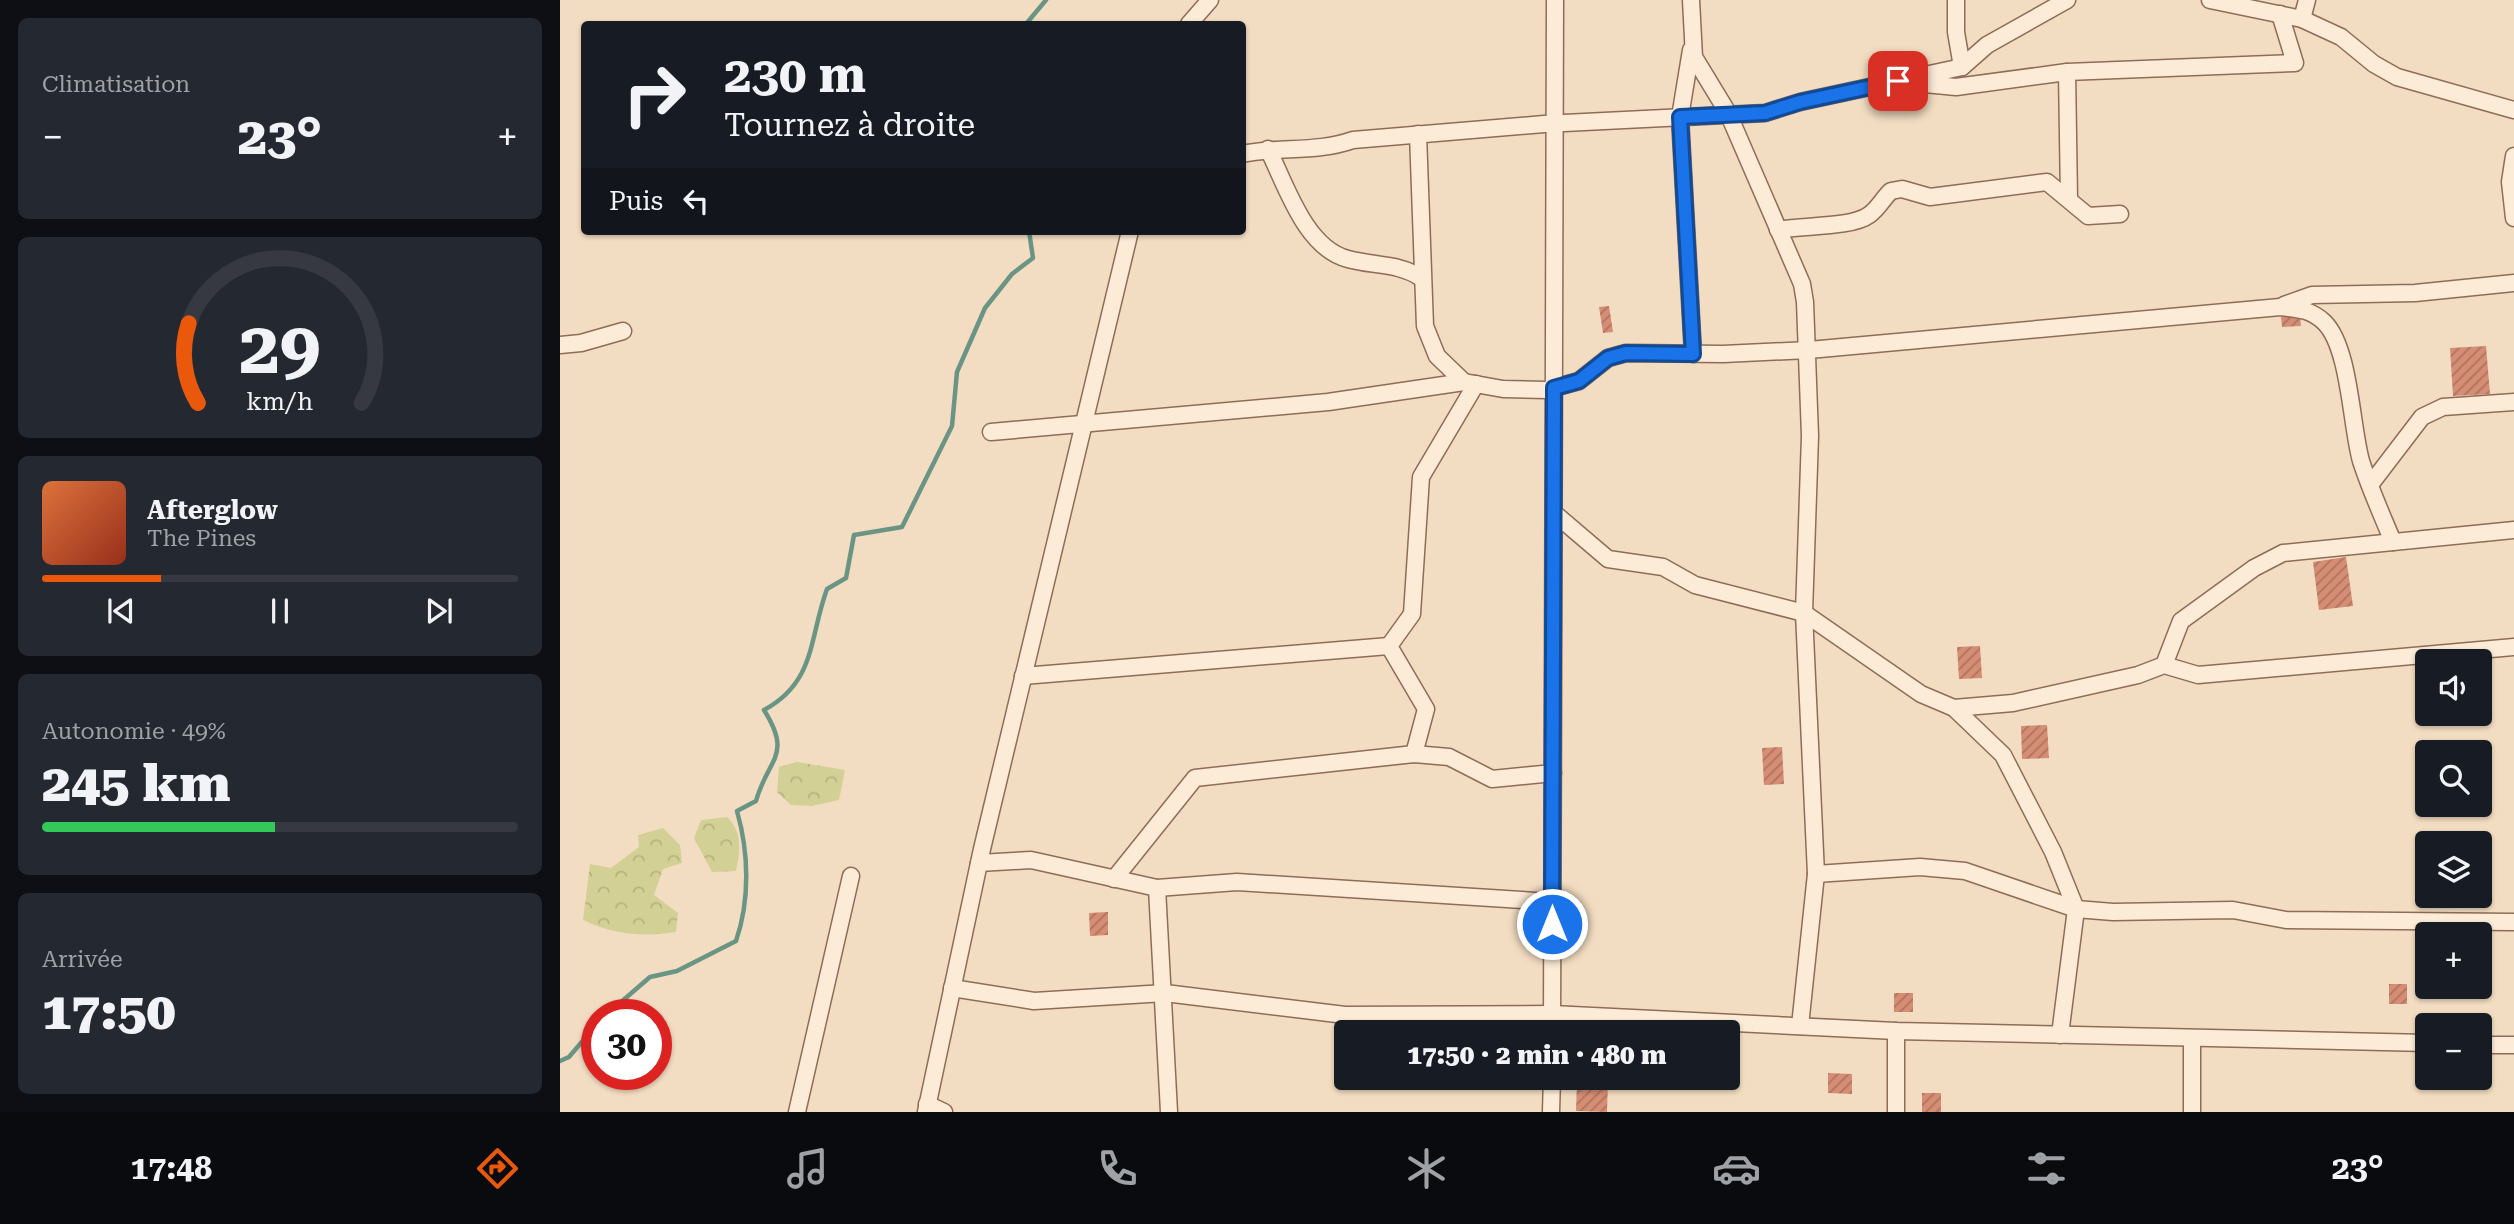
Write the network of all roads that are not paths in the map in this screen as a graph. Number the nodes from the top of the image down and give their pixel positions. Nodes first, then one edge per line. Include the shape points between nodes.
1 (1210, 0) edge
2 (1555, 0) edge
3 (1691, 0) edge
4 (1956, 0) edge
5 (2067, 0) edge
6 (2210, 0) edge
7 (2307, 0) edge
8 (2280, 14) junction
9 (2302, 19) junction
10 (1192, 21) edge
11 (1692, 43) junction
12 (1962, 66) junction
13 (2067, 72) junction
14 (1898, 81) junction
15 (2514, 110) edge
16 (1728, 113) junction
17 (1680, 117) junction
18 (1555, 123) junction
19 (1418, 134) junction
20 (1268, 149) junction
21 (1246, 153) edge
22 (2514, 156) edge
23 (2069, 199) junction
24 (2120, 214) dead end
25 (2514, 218) edge
26 (1778, 230) junction
27 (1129, 235) edge
28 (1421, 278) junction
29 (2514, 283) edge
30 (2280, 307) junction
31 (623, 331) dead end
32 (560, 345) edge
33 (1810, 350) junction
34 (1693, 354) junction
35 (1470, 383) junction
36 (1554, 388) junction
37 (2514, 402) edge
38 (1083, 423) junction
39 (991, 432) dead end
40 (2370, 485) junction
41 (1553, 513) junction
42 (2514, 530) edge
43 (2393, 542) junction
44 (1804, 613) junction
45 (1389, 646) junction
46 (2514, 647) edge
47 (2164, 665) junction
48 (1023, 676) junction
49 (1954, 708) junction
50 (1414, 754) junction
51 (1553, 773) junction
52 (979, 863) junction
53 (1816, 874) junction
54 (852, 876) dead end
55 (1114, 878) junction
56 (1157, 888) junction
57 (1552, 902) junction
58 (2076, 909) junction
59 (2514, 922) edge
60 (952, 988) junction
61 (1165, 993) junction
62 (1552, 1014) junction
63 (1552, 1020) edge
64 (1800, 1026) junction
65 (1896, 1031) junction
66 (2060, 1035) junction
67 (2192, 1038) junction
68 (2415, 1043) edge
69 (2492, 1045) edge
70 (2514, 1045) edge
71 (1551, 1090) edge
72 (927, 1108) edge
73 (1550, 1111) edge
74 (797, 1112) edge
75 (944, 1112) edge
76 (1169, 1112) edge
77 (1896, 1112) edge
78 (2192, 1112) edge

1 - 10 street
2 - 18 street
3 - 11 street
4 - 12 street via 1956,41
5 - 12 street via 1987,45
6 - 8 street
7 - 9 street
8 - 9 street
8 - 13 street via 2295,63
9 - 15 street via 2341,37 2397,77
11 - 16 street via 1698,65
11 - 17 street
12 - 14 street
13 - 14 street via 1956,87
13 - 23 street
14 - 16 street via 1765,113
16 - 17 street
16 - 26 street
17 - 18 street
17 - 34 street
18 - 19 street
18 - 36 street
19 - 20 street via 1294,152
19 - 28 street
20 - 21 street
20 - 28 street via 1321,246 1346,259 1400,268
22 - 25 street via 2510,182
23 - 24 street via 2088,216
23 - 26 street via 2047,182 1930,197 1891,191 1870,215 1853,222
26 - 33 street via 1802,284
27 - 38 street
28 - 35 street via 1425,326 1437,356
29 - 30 street via 2415,293 2312,295
30 - 33 street
30 - 40 street via 2307,310 2326,324 2335,341
31 - 32 street
33 - 34 street
33 - 44 street
34 - 36 street via 1626,353 1608,358 1579,381
35 - 36 street via 1503,389
35 - 38 street via 1328,402
35 - 45 street via 1421,477 1412,614
36 - 41 street
37 - 40 street via 2443,407 2422,417
38 - 39 street
38 - 48 street
40 - 43 street
41 - 44 street via 1608,559 1663,567 1695,585
41 - 51 street
42 - 43 street
43 - 47 street via 2283,552 2181,621
44 - 49 street via 1921,694
44 - 53 street
45 - 48 street
45 - 50 street via 1426,709
46 - 47 street via 2198,675
47 - 49 street via 2013,703
48 - 52 street
49 - 58 street via 2004,755
50 - 51 street via 1448,757 1492,779
50 - 55 street via 1195,778
51 - 57 street
52 - 55 street via 1031,860
52 - 60 street
53 - 58 street via 1920,866 1965,872
53 - 64 street
54 - 74 street
55 - 56 street
56 - 57 street via 1237,882
56 - 61 street
57 - 62 street
58 - 59 street via 2233,910 2286,920
58 - 66 street
60 - 61 street via 1034,1001
60 - 72 street
61 - 62 street via 1345,1015
61 - 76 street
62 - 63 street
62 - 64 street
64 - 65 street
65 - 66 street
65 - 77 street
66 - 67 street
67 - 68 street
67 - 78 street
69 - 70 street
71 - 73 street
72 - 75 street

